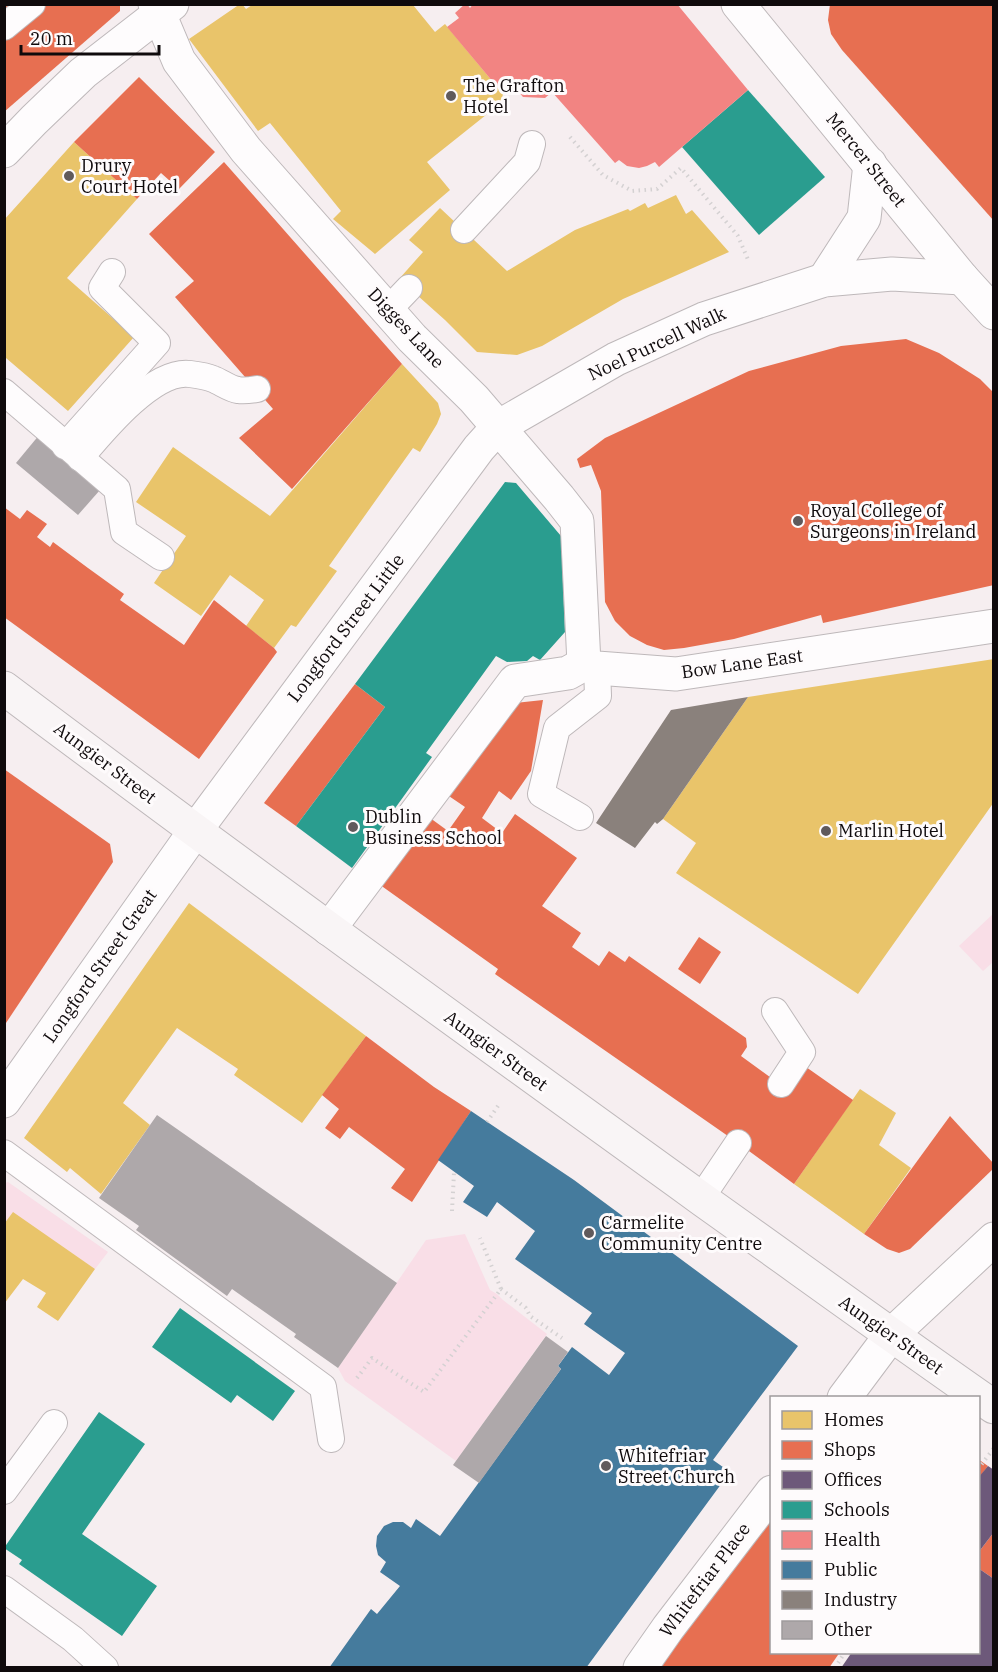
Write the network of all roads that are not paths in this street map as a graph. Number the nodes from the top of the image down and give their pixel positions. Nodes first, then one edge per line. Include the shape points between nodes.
1 (32, 4) edge
2 (739, 5) edge
3 (162, 8) edge
4 (4, 27) edge
5 (532, 144) dead end
6 (4, 151) edge
7 (870, 164) junction
8 (464, 230) dead end
9 (112, 272) dead end
10 (962, 278) junction
11 (824, 280) junction
12 (993, 313) edge
13 (257, 390) dead end
14 (4, 392) edge
15 (498, 427) junction
16 (73, 452) junction
17 (161, 557) dead end
18 (993, 626) edge
19 (591, 666) junction
20 (4, 688) edge
21 (580, 817) dead end
22 (195, 831) junction
23 (329, 928) junction
24 (775, 1011) dead end
25 (781, 1084) dead end
26 (4, 1101) edge
27 (738, 1143) dead end
28 (4, 1153) edge
29 (701, 1198) junction
30 (993, 1239) edge
31 (891, 1335) junction
32 (845, 1396) edge
33 (977, 1396) edge
34 (980, 1398) edge
35 (993, 1407) edge
36 (54, 1423) dead end
37 (331, 1438) dead end
38 (4, 1491) edge
39 (770, 1493) edge
40 (4, 1589) edge
41 (105, 1668) edge
42 (640, 1668) edge

1 - 4 lane
2 - 7 street, Mercer Street
3 - 6 street via 83,73
3 - 15 street, Digges Lane via 179,62 246,150 399,299 412,338
5 - 8 lane via 527,162
7 - 10 street, Mercer Street
7 - 11 street via 864,218
9 - 16 lane via 102,288 157,343
10 - 11 street, Noel Purcell Walk via 892,274
10 - 12 street, Mercer Street
11 - 15 street, Noel Purcell Walk via 704,318 616,359
13 - 16 lane via 238,390 188,373 168,377
14 - 16 lane
15 - 19 street, Digges Lane via 577,521
15 - 22 street, Longford Street Little
16 - 17 lane via 117,489 124,532
18 - 19 street, Bow Lane East via 676,674
19 - 21 lane via 598,696 557,728 541,794
19 - 23 street, Bow Lane East via 514,681
20 - 22 main road, Aungier Street
22 - 23 main road, Aungier Street
22 - 26 street, Longford Street Great
23 - 29 main road, Aungier Street
24 - 25 lane via 802,1052
27 - 29 lane
28 - 37 lane via 323,1387
29 - 31 main road, Aungier Street
30 - 31 street
31 - 32 street
31 - 33 main road, Aungier Street
34 - 35 main road, Aungier Street
36 - 38 lane
39 - 42 street, Whitefriar Place
40 - 41 lane

